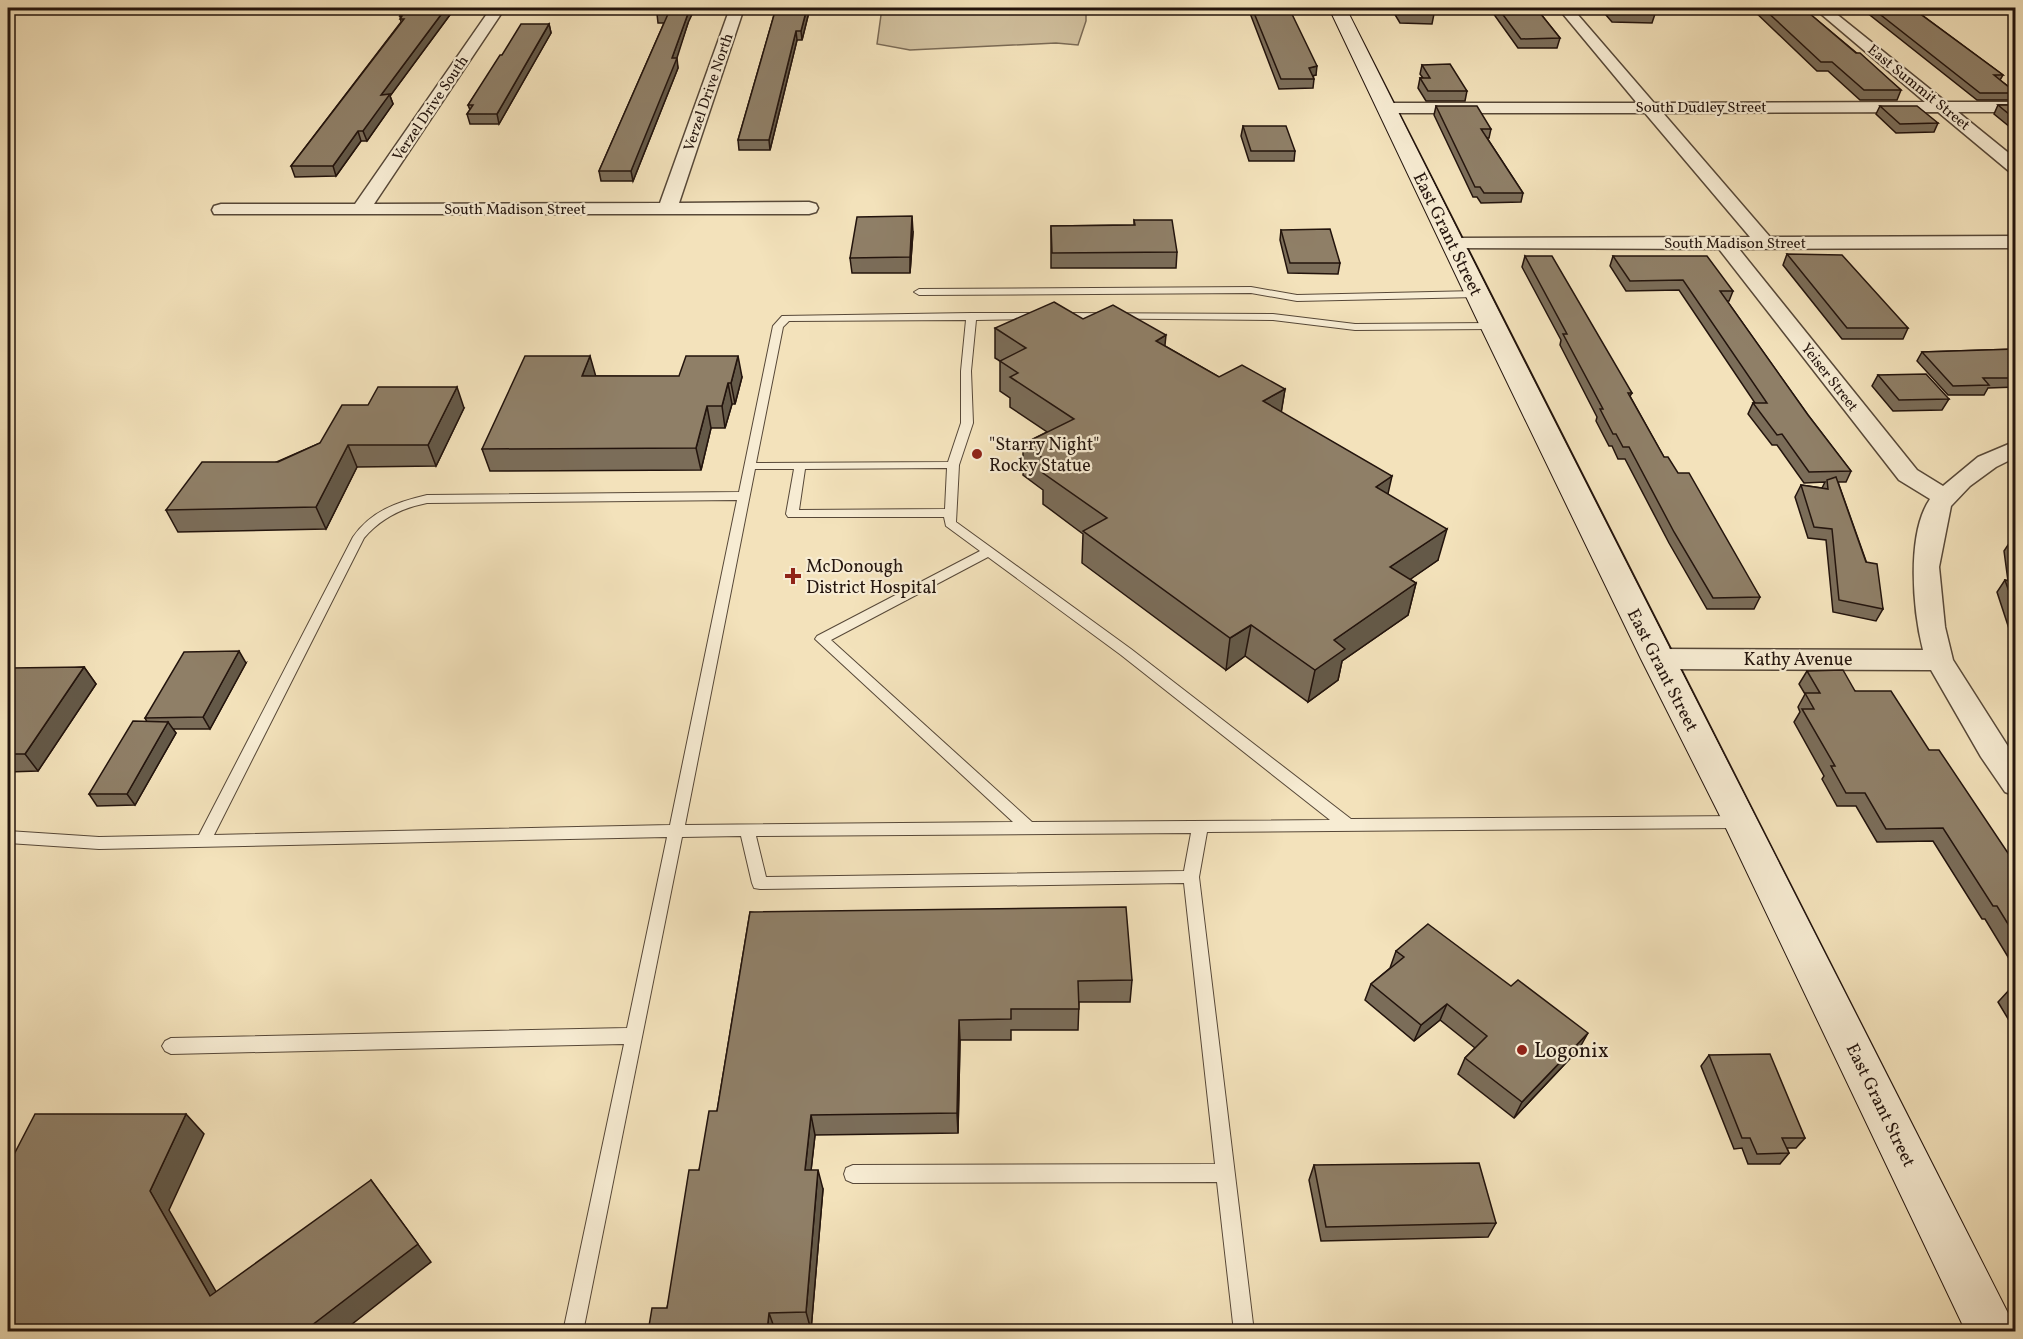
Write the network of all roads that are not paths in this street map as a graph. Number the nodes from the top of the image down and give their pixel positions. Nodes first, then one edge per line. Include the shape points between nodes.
1 (498, 8) edge
2 (736, 8) edge
3 (1337, 8) edge
4 (1565, 8) edge
5 (1821, 8) edge
6 (1650, 107) junction
7 (1943, 107) junction
8 (2016, 107) edge
9 (1387, 108) junction
10 (2016, 168) edge
11 (668, 208) junction
12 (809, 208) dead end
13 (361, 209) junction
14 (221, 210) dead end
15 (2016, 242) edge
16 (1765, 243) junction
17 (1454, 244) junction
18 (1725, 244) junction
19 (919, 291) dead end
20 (1477, 294) junction
21 (971, 316) junction
22 (1492, 326) junction
23 (2016, 448) edge
24 (953, 465) junction
25 (749, 466) junction
26 (800, 466) junction
27 (743, 496) junction
28 (1945, 498) junction
29 (951, 513) junction
30 (989, 551) junction
31 (1657, 659) junction
32 (1939, 660) junction
33 (2016, 784) edge
34 (1741, 822) junction
35 (1349, 826) junction
36 (1200, 827) junction
37 (1029, 828) junction
38 (676, 831) junction
39 (747, 831) junction
40 (8, 837) edge
41 (203, 841) junction
42 (1191, 877) junction
43 (634, 1036) junction
44 (171, 1046) dead end
45 (1225, 1173) junction
46 (853, 1174) dead end
47 (573, 1332) edge
48 (1244, 1332) edge
49 (1992, 1332) edge

1 - 13 street, Verzel Drive South
2 - 11 street, Verzel Drive North
3 - 9 main road, East Grant Street
4 - 6 street
5 - 7 street, East Summit Street
6 - 7 street, South Dudley Street
6 - 9 street, South Dudley Street
6 - 16 street
7 - 8 street, South Dudley Street
7 - 10 street, East Summit Street
9 - 17 main road, East Grant Street
11 - 12 street, South Madison Street
11 - 13 street, South Madison Street
13 - 14 street, South Madison Street
15 - 16 street, South Madison Street
16 - 18 street, South Madison Street
17 - 18 street, South Madison Street
17 - 20 main road, East Grant Street
18 - 28 street, Yeiser Street via 1908,476
19 - 20 lane via 1251,290 1297,298
20 - 22 main road, East Grant Street
21 - 22 lane via 1273,317 1355,327
21 - 24 lane via 967,423
21 - 25 lane via 786,318 775,336
22 - 31 main road, East Grant Street
23 - 28 street via 1987,462
24 - 26 lane
24 - 29 lane
25 - 26 lane
25 - 27 lane
26 - 29 lane via 792,514
27 - 38 lane
27 - 41 lane via 426,500 383,513 359,537
28 - 32 street via 1939,504 1926,567 1929,616
29 - 30 lane via 950,523
30 - 35 lane
30 - 37 lane via 822,639
31 - 32 street, Kathy Avenue
31 - 34 main road, East Grant Street
32 - 33 street
34 - 35 lane
34 - 49 main road, East Grant Street
35 - 36 lane
36 - 37 lane
36 - 42 lane
37 - 39 lane
38 - 39 lane
38 - 41 lane
38 - 43 lane
39 - 42 lane via 760,883
40 - 41 lane via 99,843
42 - 45 lane
43 - 44 lane
43 - 47 lane
45 - 46 lane
45 - 48 lane

